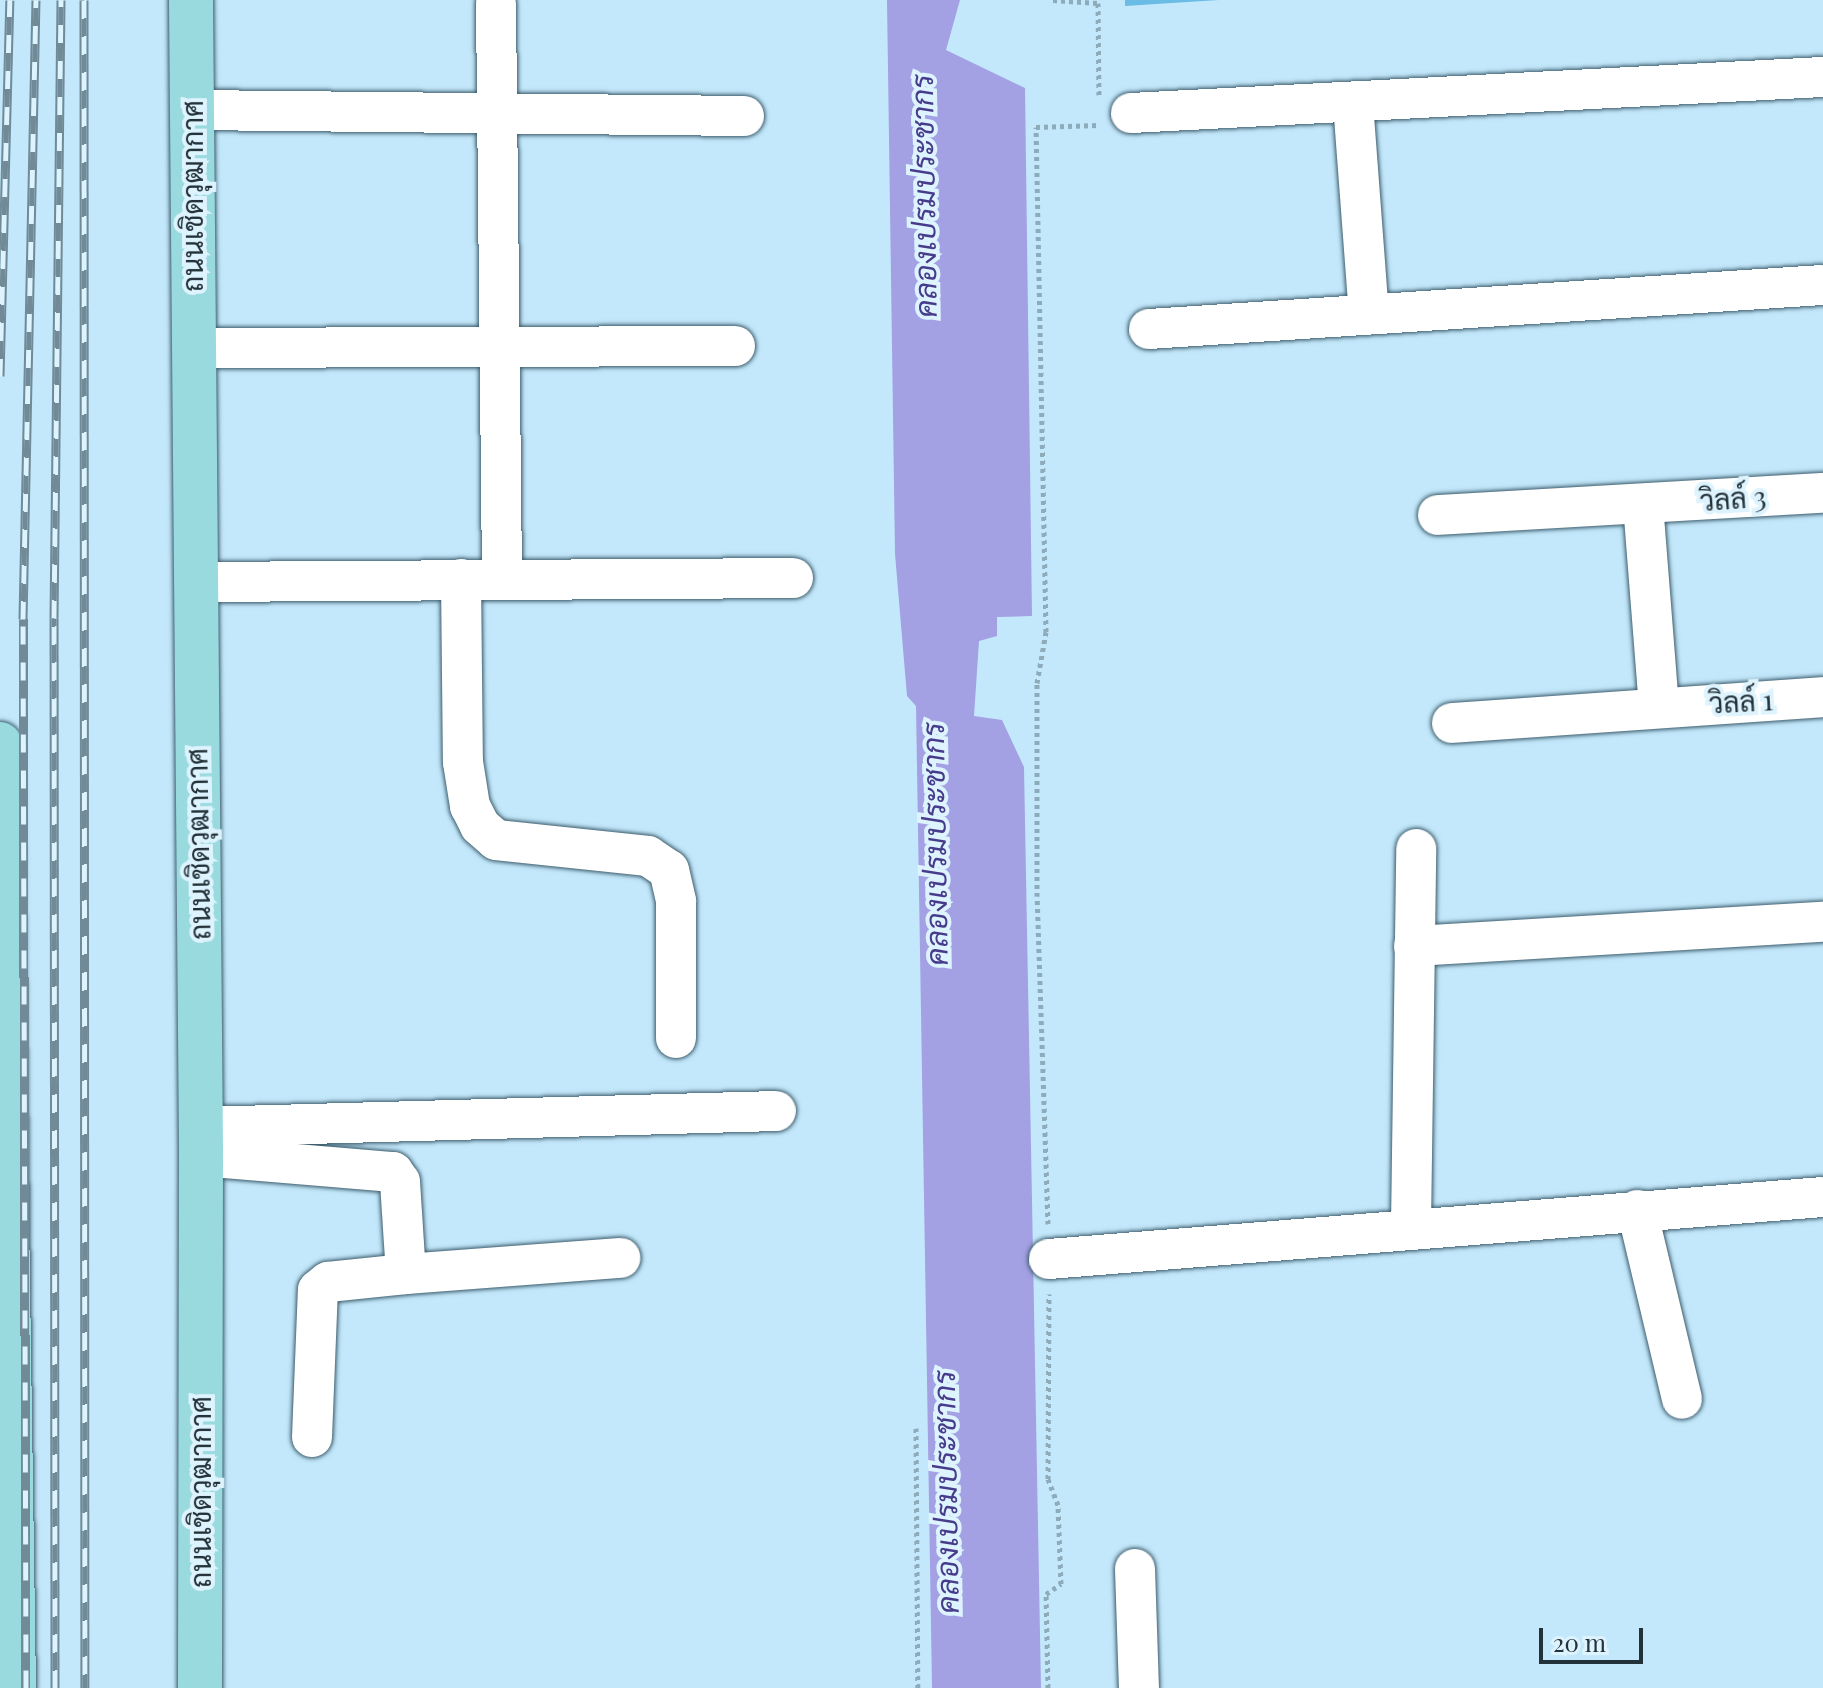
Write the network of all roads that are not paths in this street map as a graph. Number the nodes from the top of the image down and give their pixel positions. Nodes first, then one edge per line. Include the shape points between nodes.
1 (191, 0) edge
2 (496, 4) dead end
3 (1823, 77) edge
4 (1353, 103) junction
5 (192, 110) junction
6 (495, 113) junction
7 (1131, 113) dead end
8 (744, 116) dead end
9 (1823, 285) edge
10 (1369, 314) junction
11 (1149, 329) dead end
12 (735, 346) dead end
13 (499, 347) junction
14 (193, 348) junction
15 (1823, 493) edge
16 (1643, 504) junction
17 (1438, 515) dead end
18 (793, 578) dead end
19 (461, 579) junction
20 (502, 579) junction
21 (196, 582) junction
22 (1823, 697) edge
23 (1659, 706) junction
24 (1452, 723) dead end
25 (0, 744) edge
26 (1416, 849) dead end
27 (1823, 922) edge
28 (1414, 946) junction
29 (676, 1038) dead end
30 (776, 1111) dead end
31 (201, 1142) junction
32 (1823, 1197) edge
33 (1637, 1210) junction
34 (1411, 1226) junction
35 (620, 1258) dead end
36 (1049, 1259) road end
37 (406, 1274) junction
38 (1682, 1399) dead end
39 (312, 1437) dead end
40 (1135, 1569) dead end
41 (14, 1688) edge
42 (200, 1688) edge
43 (1139, 1688) edge

1 - 5 main road, ถนนเชิดวุฒากาศ
2 - 6 street
3 - 4 street
4 - 7 street
4 - 10 street
5 - 6 street
5 - 14 main road, ถนนเชิดวุฒากาศ
6 - 8 street
6 - 13 street
9 - 10 street
10 - 11 street
12 - 13 street
13 - 14 street
13 - 20 street
14 - 21 main road, ถนนเชิดวุฒากาศ
15 - 16 street, วิลล์ 3
16 - 17 street, วิลล์ 3
16 - 23 street
18 - 20 street
19 - 20 street
19 - 21 street
19 - 29 street via 463,762 470,806 496,840 648,856 669,870 676,901
21 - 31 main road, ถนนเชิดวุฒากาศ
22 - 23 street, วิลล์ 1
23 - 24 street, วิลล์ 1
25 - 41 main road
26 - 28 street
27 - 28 street
28 - 34 street
30 - 31 street
31 - 37 street via 393,1172 400,1182
31 - 42 main road, ถนนเชิดวุฒากาศ
32 - 33 street
33 - 34 street
33 - 38 street
34 - 36 street
35 - 37 street
37 - 39 street via 328,1282 318,1290
40 - 43 street

